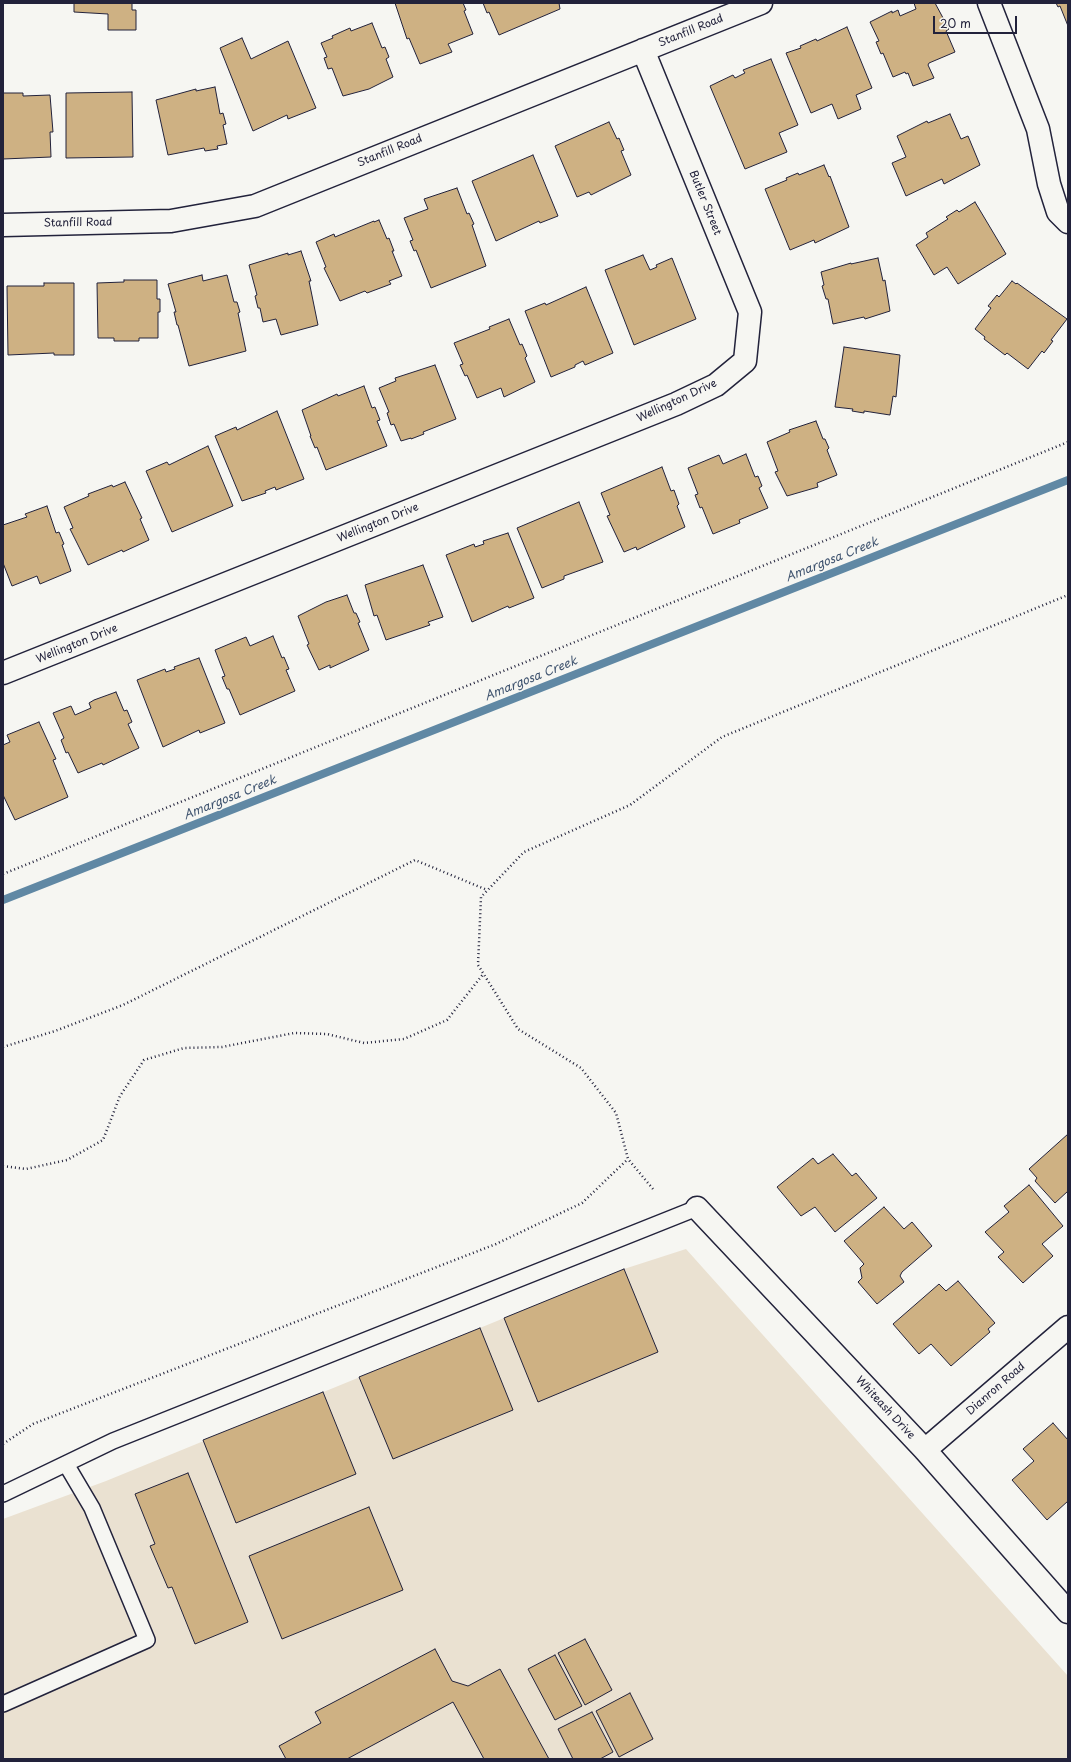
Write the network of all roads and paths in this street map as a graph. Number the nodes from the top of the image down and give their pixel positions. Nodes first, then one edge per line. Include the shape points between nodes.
1 (761, 3) edge
2 (989, 3) edge
3 (643, 50) junction
4 (1068, 222) edge
5 (3, 225) edge
6 (745, 361) joint
7 (1068, 442) edge
8 (1068, 596) edge
9 (3, 674) edge
10 (3, 874) edge
11 (488, 890) junction
12 (484, 973) junction
13 (3, 1047) edge
14 (628, 1159) junction
15 (3, 1166) edge
16 (653, 1189) dead end
17 (697, 1208) joint
18 (1068, 1327) edge
19 (3, 1444) edge
20 (925, 1450) junction
21 (66, 1464) junction
22 (3, 1494) edge
23 (1068, 1612) edge
24 (3, 1704) edge

1 - 3 street, Stanfill Road
2 - 4 street via 1038,130 1049,184 1058,212
3 - 5 street, Stanfill Road via 255,206 171,221
3 - 6 street, Butler Street via 750,312
6 - 9 street, Wellington Drive via 716,385 676,404
7 - 10 path
8 - 11 path via 722,737 630,805 524,852
11 - 12 path via 481,897 478,965
11 - 13 path via 414,860 123,1005 56,1031
12 - 14 path via 518,1029 581,1068 616,1113
12 - 15 path via 446,1020 404,1039 364,1043 327,1034 294,1033 222,1047 184,1048 144,1060 120,1096 103,1140 68,1160 26,1169
14 - 16 path
14 - 19 path via 582,1203 496,1244 33,1424
17 - 20 street, Whiteash Drive
17 - 21 lane via 113,1441
18 - 20 street, Dianron Road
20 - 23 street, Whiteash Drive
21 - 22 lane
21 - 24 lane via 92,1508 147,1640

